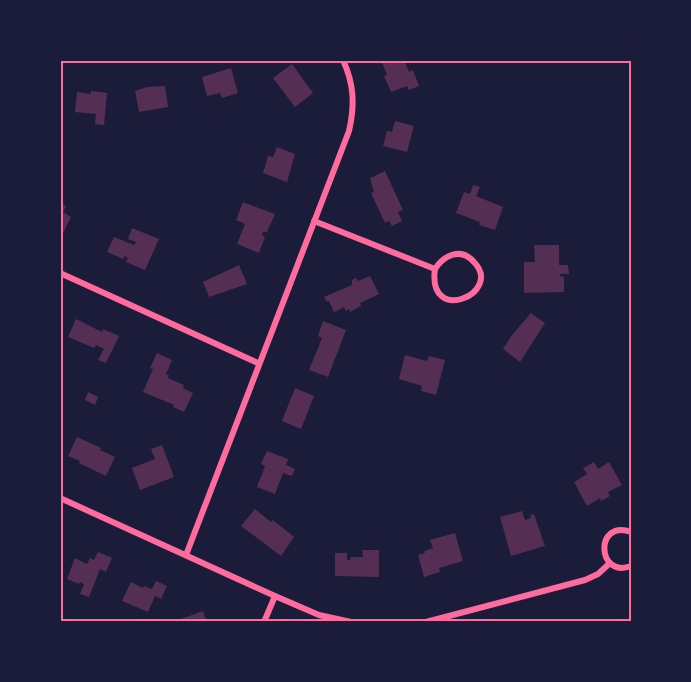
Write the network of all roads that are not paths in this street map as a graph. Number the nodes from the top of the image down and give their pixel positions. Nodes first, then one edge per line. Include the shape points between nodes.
1 (343, 60) edge
2 (314, 221) junction
3 (435, 269) junction
4 (60, 273) edge
5 (258, 363) junction
6 (60, 498) edge
7 (631, 532) edge
8 (186, 555) junction
9 (610, 563) junction
10 (631, 566) edge
11 (275, 596) junction
12 (264, 622) edge
13 (351, 622) edge
14 (426, 622) edge

1 - 2 street via 353,91 354,110
2 - 3 street
2 - 5 street
3 - 3 street via 433,280 443,297 460,301 470,297 479,284 478,267 466,256 449,255
4 - 5 street
5 - 8 street
6 - 8 street
7 - 9 street via 618,530 606,540 604,548
8 - 11 street
9 - 10 street via 616,567
9 - 14 street via 585,580
11 - 12 street
11 - 13 street via 319,615

